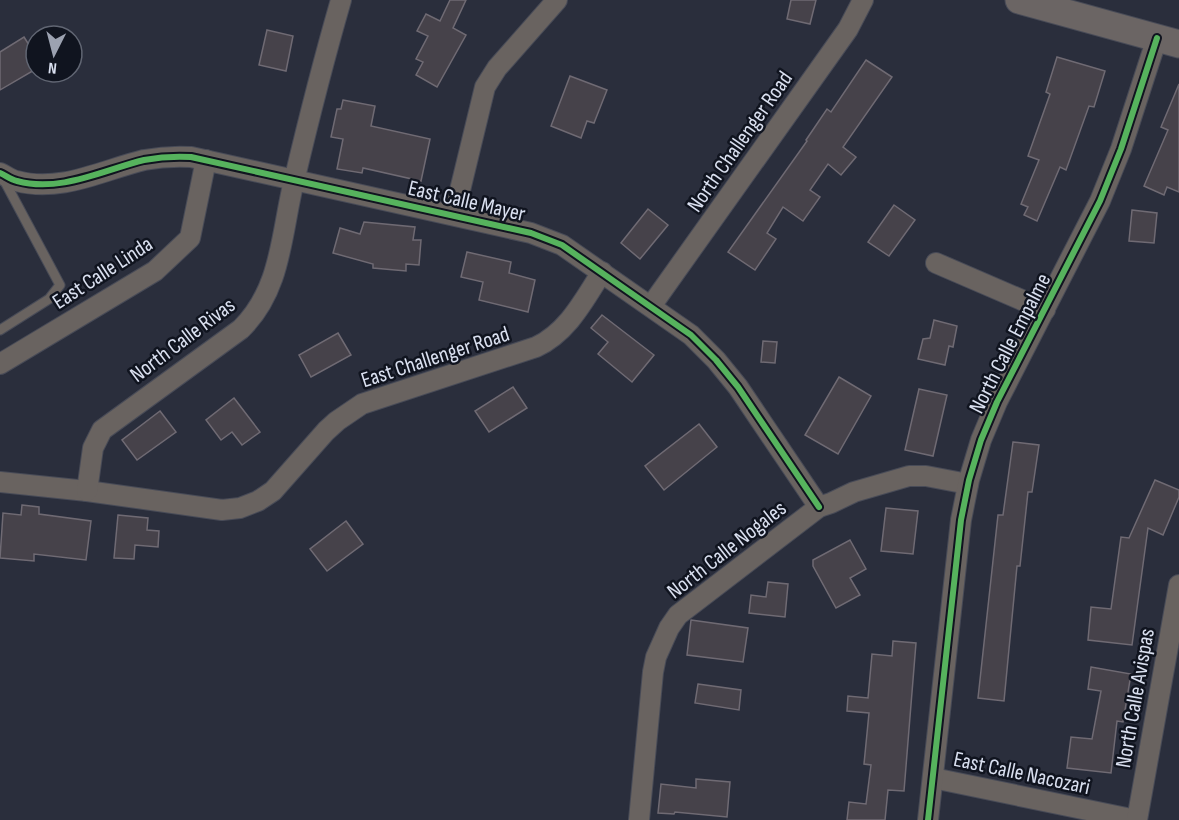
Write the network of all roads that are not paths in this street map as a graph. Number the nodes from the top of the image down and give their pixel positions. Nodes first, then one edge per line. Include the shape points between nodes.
1 (340, 0) edge
2 (557, 0) edge
3 (863, 0) edge
4 (1019, 0) edge
5 (1168, 41) edge
6 (206, 160) junction
7 (0, 173) edge
8 (294, 180) junction
9 (454, 215) junction
10 (936, 263) dead end
11 (602, 272) junction
12 (651, 306) junction
13 (1045, 310) junction
14 (1, 327) edge
15 (0, 364) edge
16 (0, 482) edge
17 (968, 484) junction
18 (87, 491) junction
19 (819, 507) junction
20 (1179, 585) edge
21 (933, 778) junction
22 (639, 820) edge
23 (928, 820) edge
24 (1136, 820) edge

1 - 8 street, North Calle Rivas
2 - 9 street via 485,87
3 - 12 street, North Challenger Road via 848,29
4 - 5 street
5 - 13 street, North Calle Empalme via 1100,201
6 - 7 street, East Calle Mayer via 159,158 76,181 49,184 16,181
6 - 8 street, East Calle Mayer
6 - 15 street, East Calle Linda via 190,238 155,271
7 - 14 lane via 60,285 49,299
8 - 9 street, East Calle Mayer
8 - 18 street, North Calle Rivas via 272,281 257,312 232,336 102,429 93,448
9 - 11 street, East Calle Mayer via 547,238 577,253
10 - 13 street
11 - 12 street, East Calle Mayer
11 - 18 street, East Challenger Road via 569,322 551,339 362,404 337,421 280,485 258,501 222,510
12 - 19 street, East Calle Mayer via 692,336 716,360
13 - 17 street, North Calle Empalme via 997,402
16 - 18 street, East Challenger Road
17 - 19 street, North Calle Nogales via 909,476
17 - 21 street, North Calle Empalme
19 - 22 street, North Calle Nogales via 678,615 669,628 653,672
20 - 24 street, North Calle Avispas
21 - 23 street, North Calle Empalme
21 - 24 street, East Calle Nacozari

